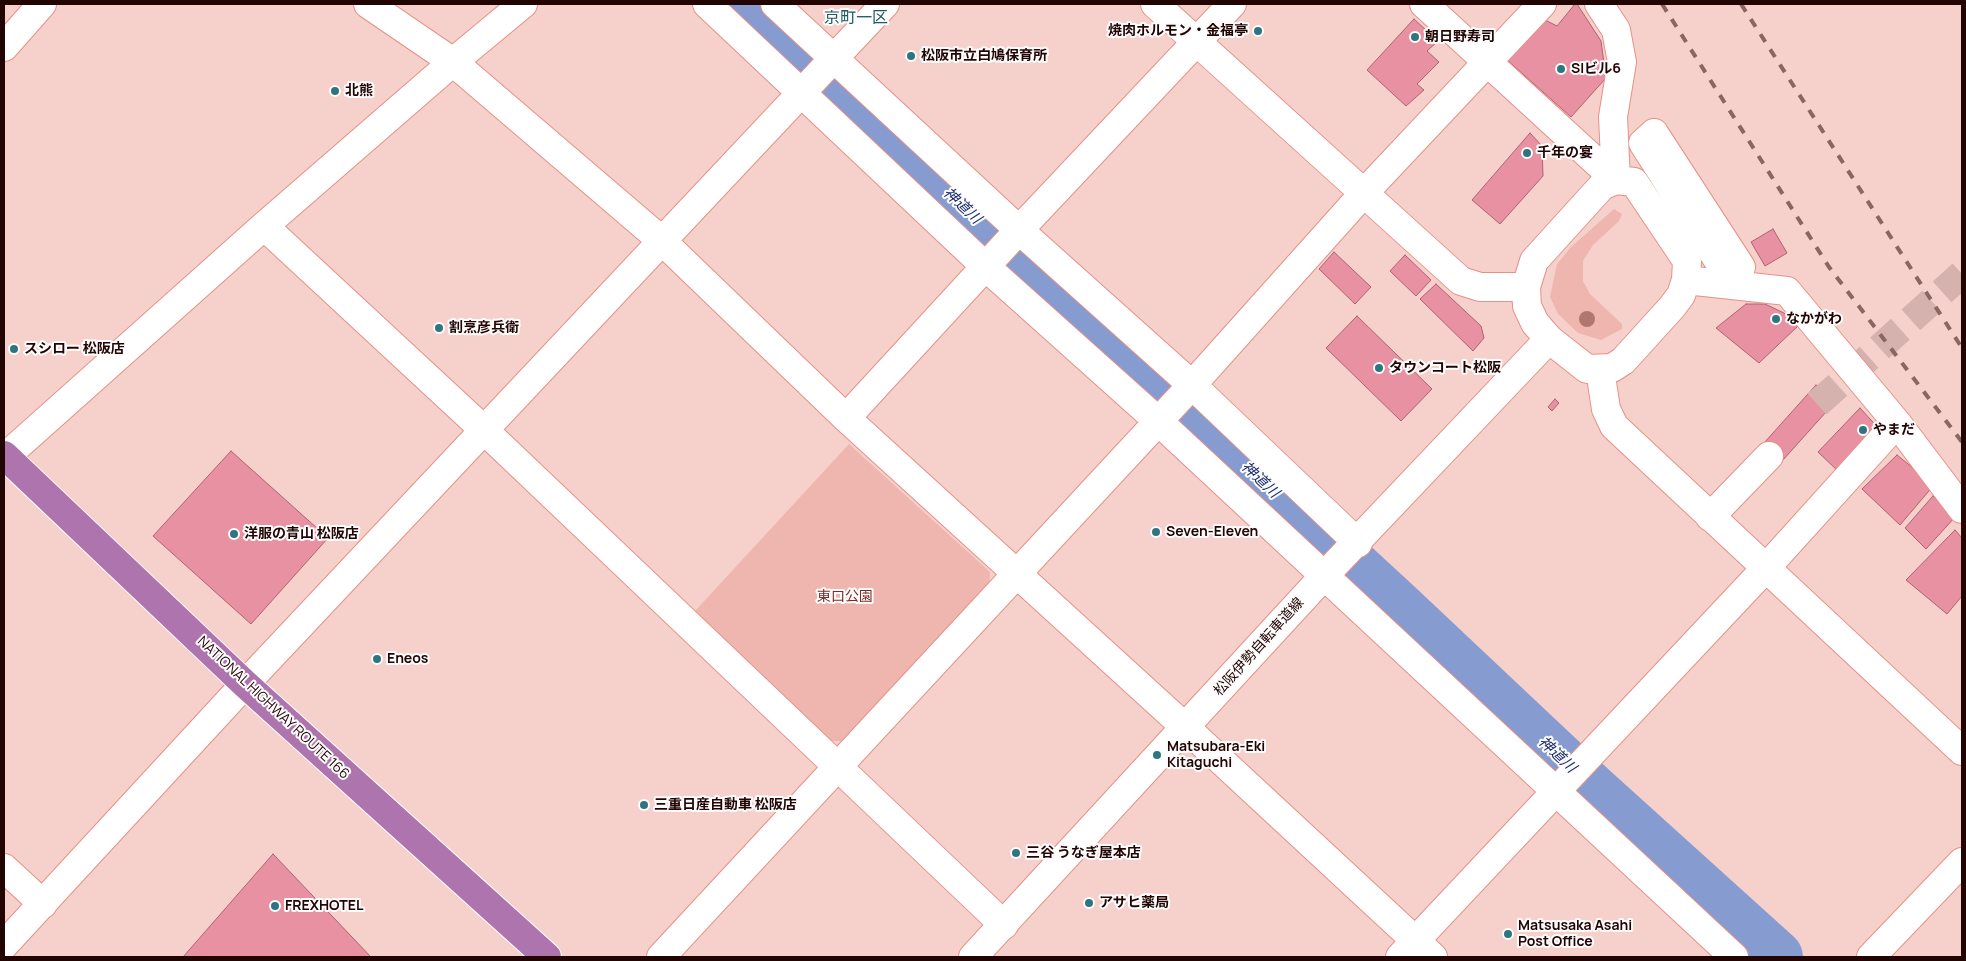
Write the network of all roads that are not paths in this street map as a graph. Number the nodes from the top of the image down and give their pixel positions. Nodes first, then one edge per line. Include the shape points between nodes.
1 (42, 4) edge
2 (368, 4) edge
3 (523, 4) edge
4 (707, 4) edge
5 (775, 4) edge
6 (885, 4) edge
7 (1155, 4) edge
8 (1232, 4) edge
9 (1424, 4) edge
10 (1542, 4) edge
11 (1599, 4) edge
12 (1196, 43) junction
13 (4, 47) edge
14 (834, 60) junction
15 (453, 62) junction
16 (1487, 62) junction
17 (803, 92) junction
18 (1616, 180) junction
19 (1363, 194) junction
20 (264, 226) junction
21 (1019, 230) junction
22 (661, 240) junction
23 (986, 267) junction
24 (1686, 280) junction
25 (1526, 286) junction
26 (1549, 339) junction
27 (1600, 370) junction
28 (1192, 385) junction
29 (846, 418) junction
30 (1158, 421) junction
31 (1897, 423) junction
32 (484, 430) junction
33 (1769, 456) dead end
34 (4, 457) edge
35 (1962, 509) edge
36 (1710, 518) junction
37 (1358, 542) junction
38 (1766, 568) junction
39 (1017, 575) junction
40 (1323, 577) junction
41 (245, 684) junction
42 (1186, 728) junction
43 (1962, 751) edge
44 (838, 767) junction
45 (1559, 789) junction
46 (1962, 862) edge
47 (4, 868) edge
48 (43, 904) junction
49 (1004, 924) junction
50 (4, 945) edge
51 (1416, 952) edge
52 (547, 957) edge
53 (661, 957) edge
54 (973, 957) edge
55 (1734, 957) edge
56 (1871, 957) edge

1 - 13 street
2 - 15 street
3 - 15 street
4 - 17 street
5 - 14 street
6 - 14 street
7 - 12 street
8 - 12 street
9 - 16 street
10 - 16 street
11 - 18 street via 1616,30 1622,62 1613,117
12 - 19 street
12 - 21 street
14 - 17 street
14 - 21 street
15 - 20 street
15 - 22 street
16 - 18 street
16 - 19 street
17 - 22 street
17 - 23 street
18 - 24 street via 1634,182 1687,261
18 - 25 street via 1602,186 1534,261
19 - 25 street via 1461,280 1480,287
19 - 28 street
20 - 32 street
20 - 34 street
21 - 23 street
21 - 28 street
22 - 29 street
22 - 32 street
23 - 29 street
23 - 30 street
24 - 27 street via 1672,307 1623,362
24 - 31 street via 1786,291
25 - 26 street via 1534,323
26 - 27 street via 1587,369
26 - 37 street, 松阪伊勢自転車道線
27 - 36 street via 1606,409 1614,426
28 - 30 street
28 - 37 street
29 - 39 street
30 - 39 street
30 - 40 street
31 - 35 street
31 - 38 street
32 - 41 street
32 - 44 street
33 - 36 street
34 - 41 highway, NATIONAL HIGHWAY ROUTE 166
36 - 38 street
37 - 40 street, 松阪伊勢自転車道線
38 - 43 street
38 - 45 street
39 - 42 street
39 - 44 street
40 - 42 street, 松阪伊勢自転車道線
40 - 45 street
41 - 48 street
41 - 52 highway, NATIONAL HIGHWAY ROUTE 166
42 - 49 street, 松阪伊勢自転車道線
42 - 51 street
44 - 49 street
44 - 53 street
45 - 51 street
45 - 55 street
46 - 56 street
47 - 48 street
48 - 50 street
49 - 54 street, 松阪伊勢自転車道線

